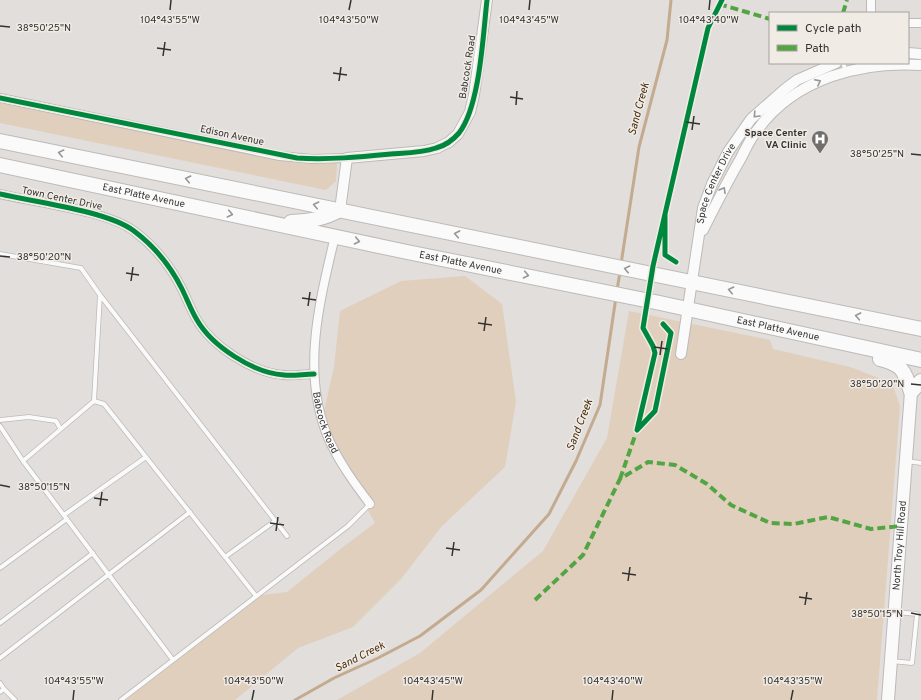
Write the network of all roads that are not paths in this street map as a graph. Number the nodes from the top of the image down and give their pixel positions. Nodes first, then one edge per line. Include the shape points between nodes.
1 (487, 0) edge
2 (871, 0) edge
3 (871, 12) edge
4 (909, 23) edge
5 (921, 23) edge
6 (909, 53) edge
7 (921, 54) edge
8 (834, 64) edge
9 (921, 65) edge
10 (845, 67) edge
11 (0, 98) edge
12 (458, 134) joint
13 (0, 140) edge
14 (347, 158) junction
15 (0, 165) edge
16 (0, 195) edge
17 (340, 210) junction
18 (259, 220) junction
19 (335, 236) junction
20 (699, 238) junction
21 (0, 254) edge
22 (692, 282) junction
23 (100, 295) junction
24 (688, 309) junction
25 (780, 329) junction
26 (921, 329) edge
27 (681, 354) dead end
28 (921, 360) edge
29 (314, 374) junction
30 (921, 381) edge
31 (911, 392) junction
32 (94, 402) junction
33 (0, 420) edge
34 (0, 426) edge
35 (60, 428) junction
36 (146, 457) junction
37 (24, 461) junction
38 (906, 461) junction
39 (921, 463) edge
40 (370, 504) joint
41 (190, 512) junction
42 (64, 515) junction
43 (67, 519) junction
44 (275, 520) junction
45 (287, 536) dead end
46 (93, 553) junction
47 (225, 557) junction
48 (0, 568) edge
49 (108, 574) junction
50 (256, 596) junction
51 (895, 612) junction
52 (0, 623) edge
53 (0, 658) edge
54 (173, 660) junction
55 (891, 661) junction
56 (0, 683) edge
57 (4, 689) junction
58 (0, 692) edge
59 (15, 700) edge
60 (121, 700) edge
61 (888, 700) edge

1 - 12 street, Babcock Road via 474,95 470,112
2 - 3 street
4 - 5 street
6 - 7 street
8 -> 20 street, Space Center Drive via 802,78 785,89 761,109 736,139 706,199
9 - 10 street, Space Center Drive
20 -> 10 street, Space Center Drive via 717,200 758,128 792,97
11 - 14 street, Edison Avenue via 280,156 312,159
12 - 14 street, Edison Avenue via 449,142 430,150
17 -> 13 highway
14 - 17 street
15 -> 18 highway, East Platte Avenue
16 - 29 street, Town Center Drive via 105,217 133,230 160,255 182,289 197,321 222,348 250,365 266,371 283,375
17 - 18 highway via 314,220
22 -> 17 highway
18 - 19 highway, East Platte Avenue
19 -> 24 highway, East Platte Avenue
19 - 29 street, Babcock Road via 317,319
20 - 22 street, Space Center Drive
21 - 23 lane via 81,268
22 - 24 street, Space Center Drive
26 -> 22 highway
23 - 32 lane
23 - 44 lane
24 - 25 highway, East Platte Avenue
24 - 27 street, Space Center Drive
25 - 28 highway, East Platte Avenue
25 - 31 highway via 894,362 905,374
29 - 40 street, Babcock Road via 319,409 331,443 350,478
30 - 31 highway
31 - 38 main road, North Troy Hill Road
32 - 35 lane
32 - 36 lane via 104,404
33 - 35 lane via 29,417 56,421
34 - 37 lane
35 - 37 lane
36 - 41 lane
36 - 42 lane
37 - 42 lane
38 - 39 lane
38 - 51 main road, North Troy Hill Road
40 - 50 lane via 348,526
41 - 47 lane
41 - 49 lane
42 - 43 lane
43 - 46 lane
43 - 48 lane
44 - 45 lane
44 - 47 lane
46 - 49 lane
46 - 52 lane
47 - 50 lane
49 - 53 lane
49 - 54 lane
50 - 54 lane
51 - 55 main road, North Troy Hill Road
51 - 55 lane via 917,614 912,663
54 - 60 lane
55 - 61 main road, North Troy Hill Road
56 - 57 lane
57 - 58 lane
57 - 59 lane

